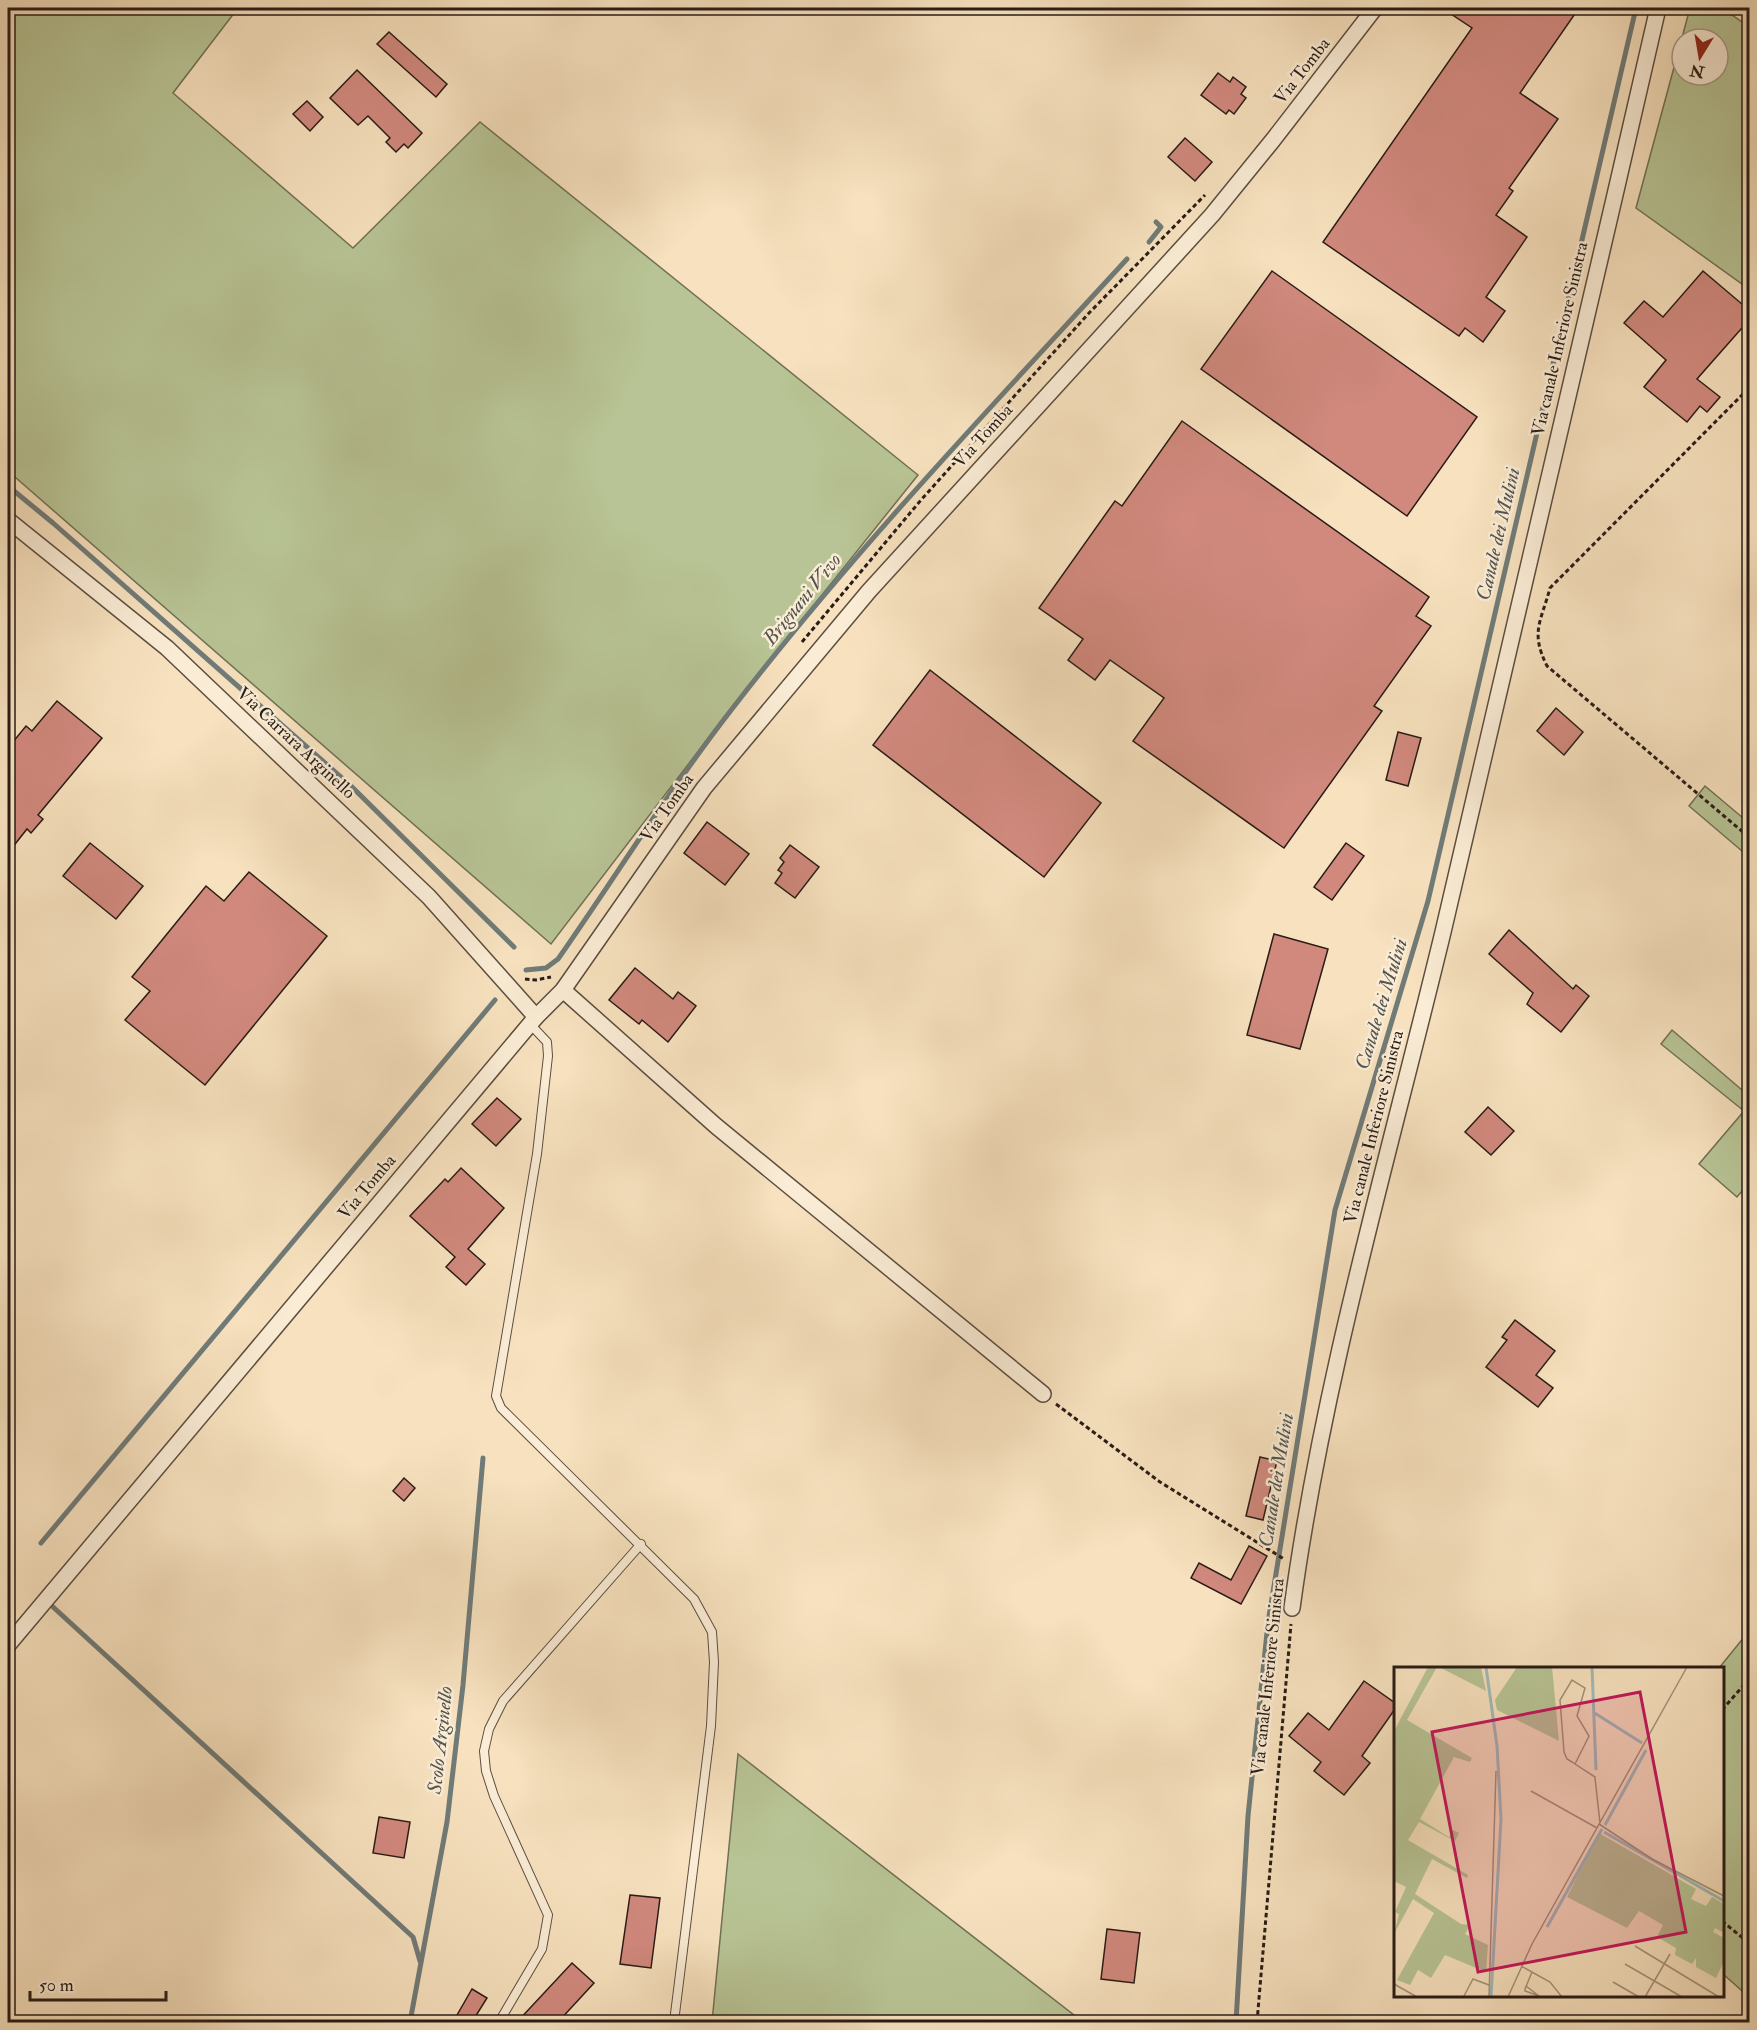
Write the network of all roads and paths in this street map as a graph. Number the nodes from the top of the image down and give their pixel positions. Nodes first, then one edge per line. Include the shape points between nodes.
1 (1376, 8) edge
2 (1658, 8) edge
3 (1749, 392) edge
4 (8, 520) edge
5 (1749, 838) edge
6 (563, 990) junction
7 (533, 1021) junction
8 (1043, 1394) joint
9 (641, 1544) junction
10 (1288, 1561) dead end
11 (1292, 1608) joint
12 (8, 1645) edge
13 (1749, 1678) edge
14 (1724, 1708) edge
15 (1724, 1923) edge
16 (1749, 1944) edge
17 (499, 2022) edge
18 (674, 2022) edge
19 (1257, 2022) edge

1 - 6 street, Via Tomba via 1212,215 869,591 711,779
2 - 11 street, Via canale Inferiore Sinistra via 1491,730 1349,1306
3 - 5 path via 1550,588 1538,626 1537,646 1547,666
4 - 7 street, Via Carrara Arginello via 167,648 429,897
6 - 7 street, Via Tomba
6 - 8 street via 716,1126
7 - 9 lane via 546,1042 548,1056 537,1154 496,1396 501,1408
7 - 12 street, Via Tomba
8 - 10 path via 1160,1482
9 - 17 lane via 503,1701 489,1728 484,1751 486,1771 548,1915 542,1949
9 - 18 lane via 694,1599 712,1632 711,1726
11 - 19 path, Via canale Inferiore Sinistra
13 - 14 path
15 - 16 path

